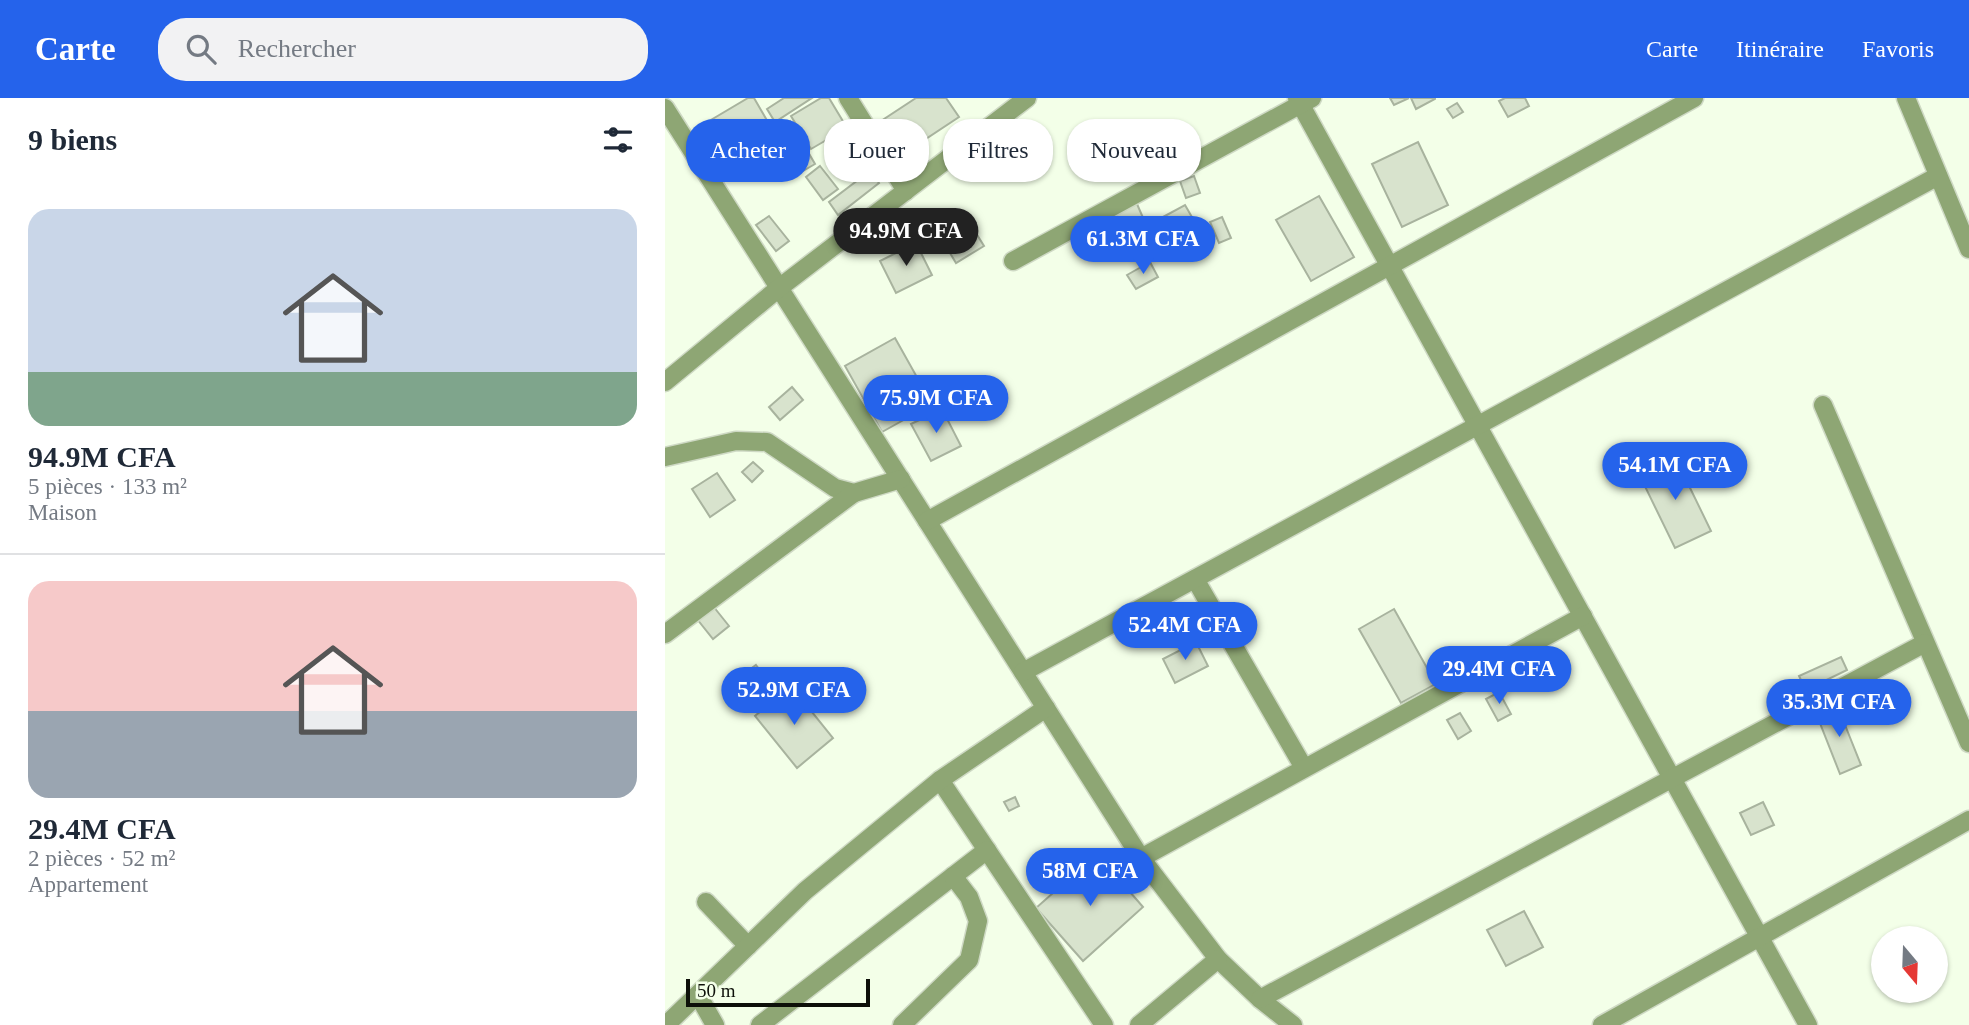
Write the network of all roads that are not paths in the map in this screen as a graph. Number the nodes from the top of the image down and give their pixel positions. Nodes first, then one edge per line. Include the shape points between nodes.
1 (848, 98) edge
2 (1027, 98) edge
3 (1694, 98) edge
4 (1906, 98) edge
5 (1303, 100) edge
6 (665, 108) edge
7 (1938, 176) junction
8 (906, 191) junction
9 (1969, 249) edge
10 (1013, 261) dead end
11 (1389, 266) junction
12 (779, 288) junction
13 (665, 382) edge
14 (1822, 405) dead end
15 (1478, 426) junction
16 (665, 457) edge
17 (901, 479) junction
18 (854, 494) junction
19 (927, 521) junction
20 (1195, 579) junction
21 (1583, 616) junction
22 (665, 634) edge
23 (1925, 642) junction
24 (1023, 672) junction
25 (1046, 708) junction
26 (1969, 743) edge
27 (1304, 768) junction
28 (1672, 778) junction
29 (940, 780) junction
30 (1969, 820) edge
31 (987, 850) junction
32 (1141, 858) junction
33 (953, 876) junction
34 (706, 902) dead end
35 (1759, 937) junction
36 (748, 946) junction
37 (1218, 959) junction
38 (698, 995) junction
39 (1260, 999) junction
40 (666, 1025) edge
41 (715, 1025) edge
42 (760, 1025) edge
43 (902, 1025) edge
44 (1104, 1025) edge
45 (1139, 1025) edge
46 (1293, 1025) edge
47 (1602, 1025) edge
48 (1808, 1025) edge

1 - 8 street
2 - 8 street
3 - 11 street
4 - 7 street
5 - 10 street
5 - 11 street
6 - 12 street
7 - 9 street
7 - 15 street
8 - 12 street
11 - 15 street
11 - 19 street
12 - 13 street
12 - 17 street
14 - 23 street
15 - 20 street
15 - 21 street
16 - 18 street via 736,441 767,442 835,488
17 - 18 street
17 - 19 street
18 - 22 street
19 - 24 street
20 - 24 street
20 - 27 street
21 - 27 street
21 - 28 street
23 - 26 street
23 - 28 street
24 - 25 street
25 - 29 street
25 - 32 street
27 - 32 street
28 - 35 street
28 - 39 street
29 - 31 street
29 - 36 street via 805,891
30 - 35 street
31 - 33 street
31 - 44 street
32 - 37 street
33 - 42 street
33 - 43 street via 969,897 978,921 969,960
34 - 36 street
35 - 47 street
35 - 48 street
36 - 38 street
37 - 39 street
37 - 45 street
38 - 40 street
38 - 41 street
39 - 46 street

